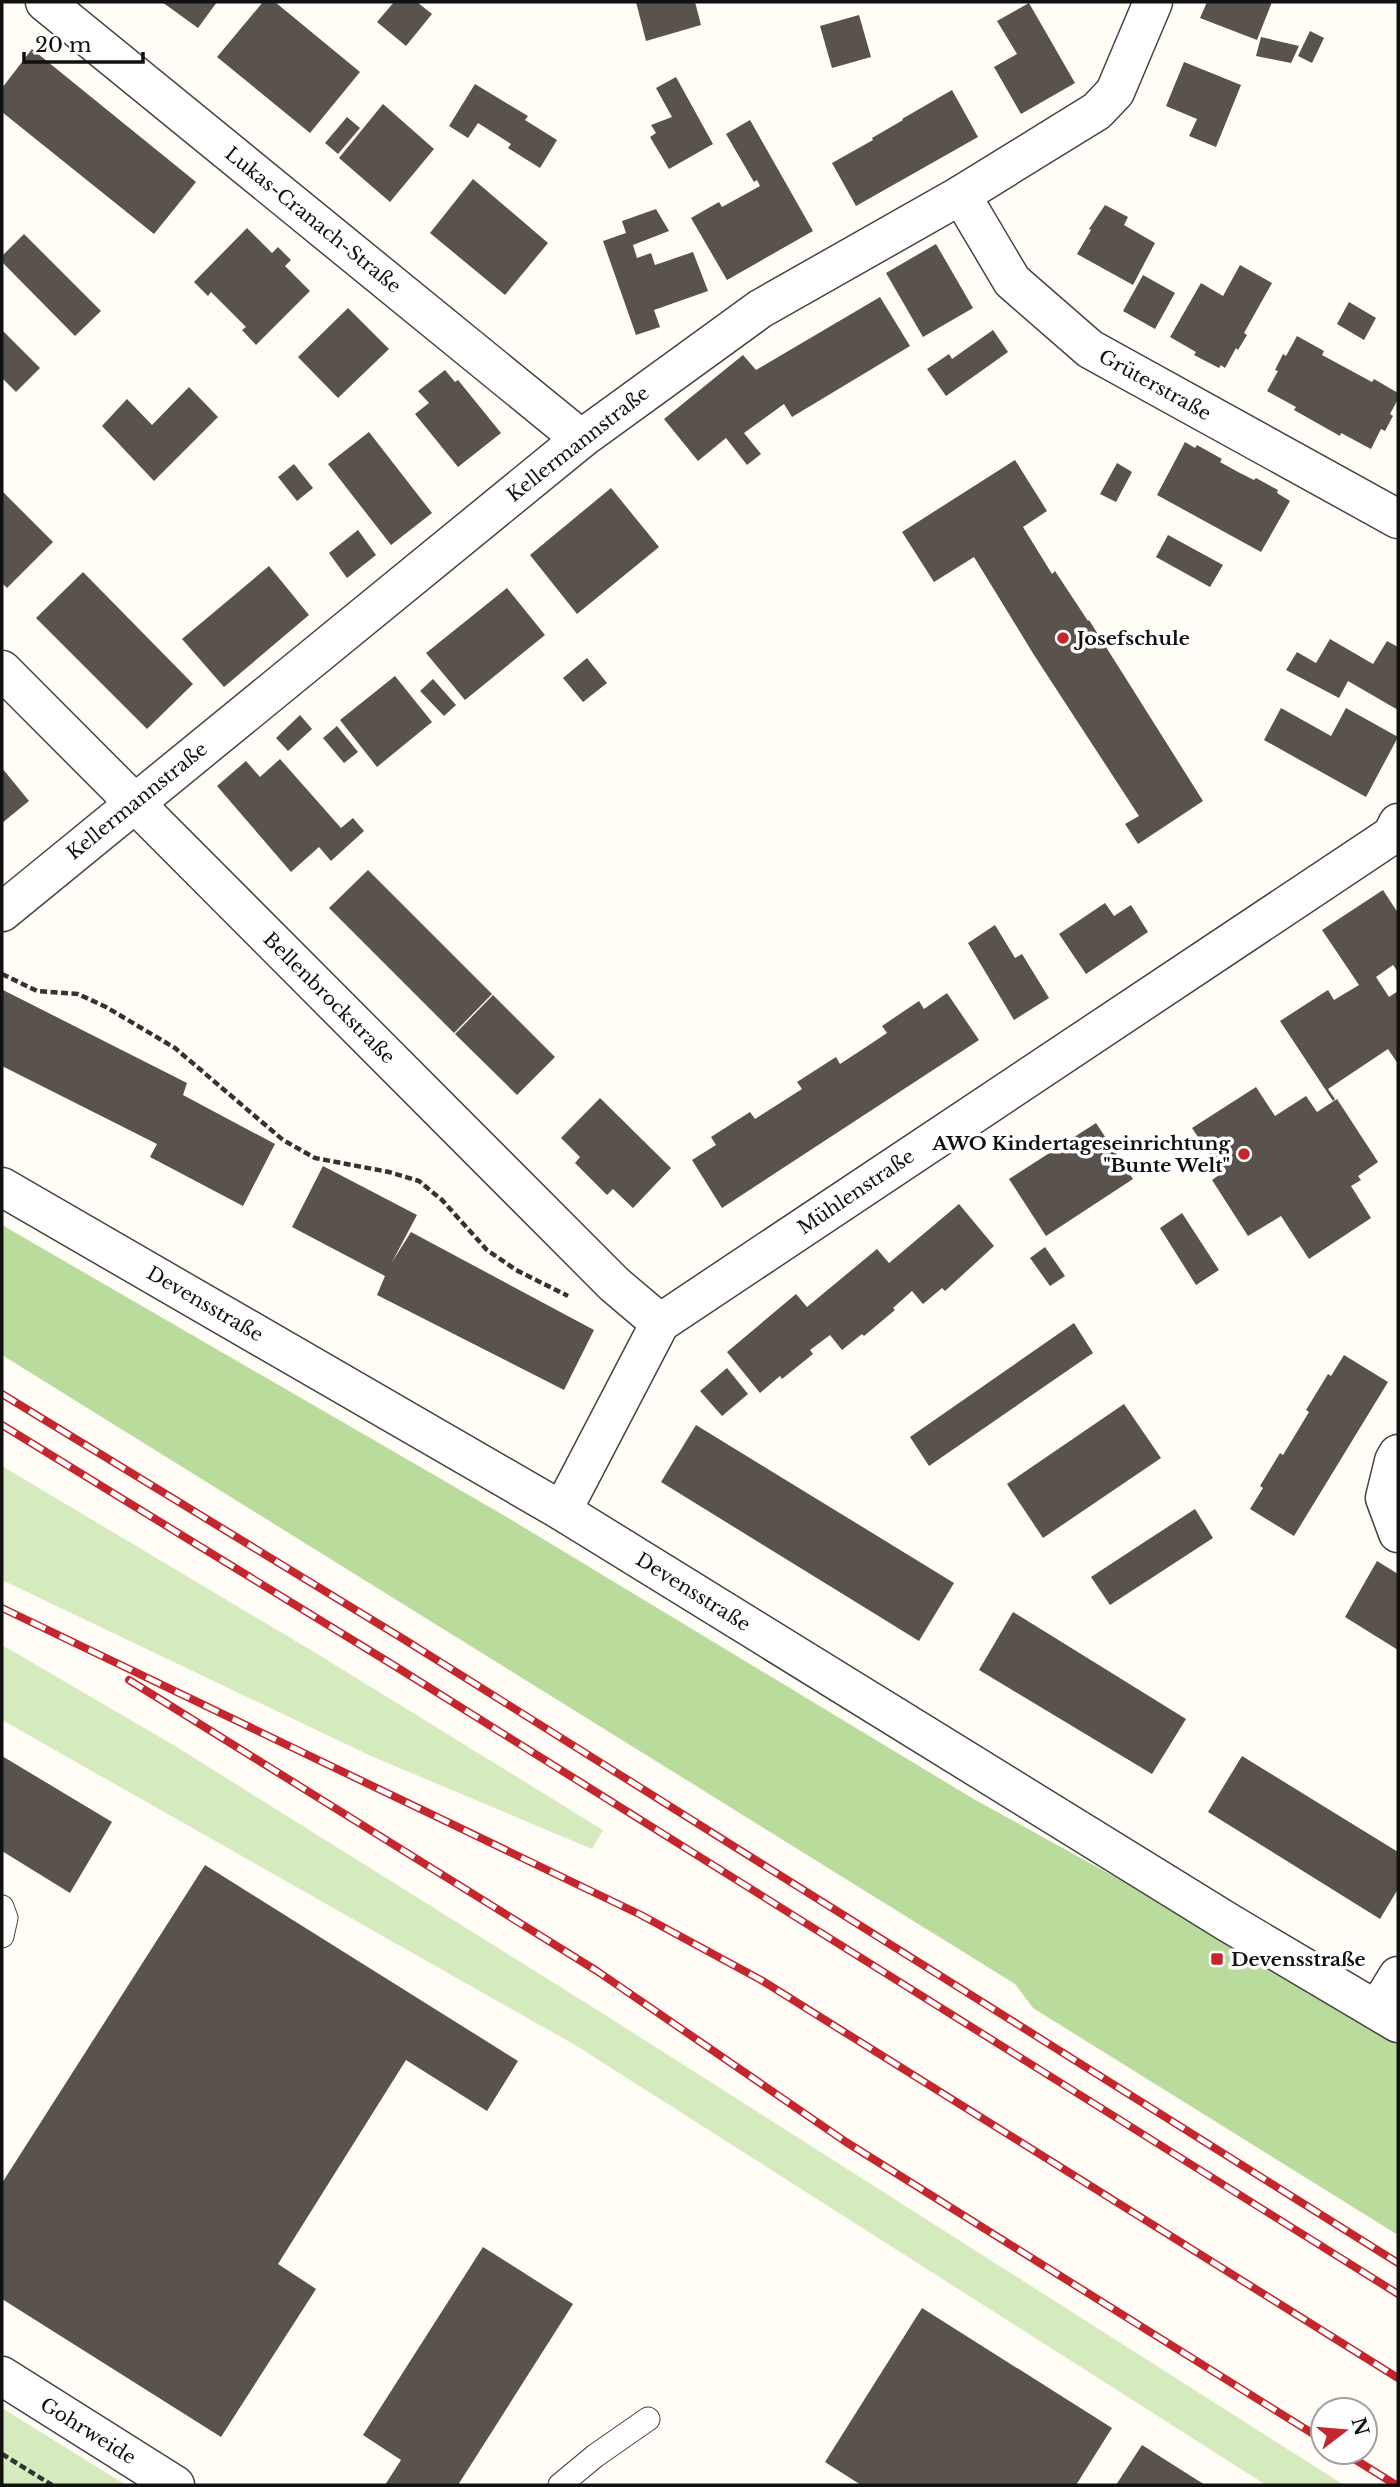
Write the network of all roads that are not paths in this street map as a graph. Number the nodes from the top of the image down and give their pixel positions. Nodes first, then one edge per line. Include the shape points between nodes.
1 (45, 2) edge
2 (1153, 2) edge
3 (961, 195) junction
4 (581, 439) junction
5 (1398, 519) edge
6 (2, 670) edge
7 (134, 802) junction
8 (1398, 823) edge
9 (2, 912) edge
10 (2, 1187) edge
11 (660, 1323) junction
12 (1398, 1454) edge
13 (562, 1511) junction
14 (1398, 1533) edge
15 (2, 1907) edge
16 (2, 1936) edge
17 (1398, 1976) edge
18 (1388, 2016) edge
19 (2, 2376) edge
20 (648, 2419) dead end
21 (175, 2485) edge
22 (560, 2485) edge

1 - 4 street, Lukas-Cranach-Straße
2 - 3 street, Kellermannstraße via 1115,92 1097,111
3 - 4 street, Kellermannstraße via 760,309
3 - 5 street, Grüterstraße via 1012,281 1090,349
4 - 7 street, Kellermannstraße
6 - 7 street, Bellenbrockstraße
7 - 9 street, Kellermannstraße
7 - 11 street, Bellenbrockstraße via 614,1284
8 - 11 street, Mühlenstraße via 1392,835
10 - 13 street, Devensstraße
11 - 13 street, Mühlenstraße
12 - 14 street via 1385,1498
13 - 18 street, Devensstraße via 1229,1923
15 - 16 lane via 6,1918
17 - 18 street, Devensstraße
19 - 21 street, Gohrweide
20 - 22 lane

